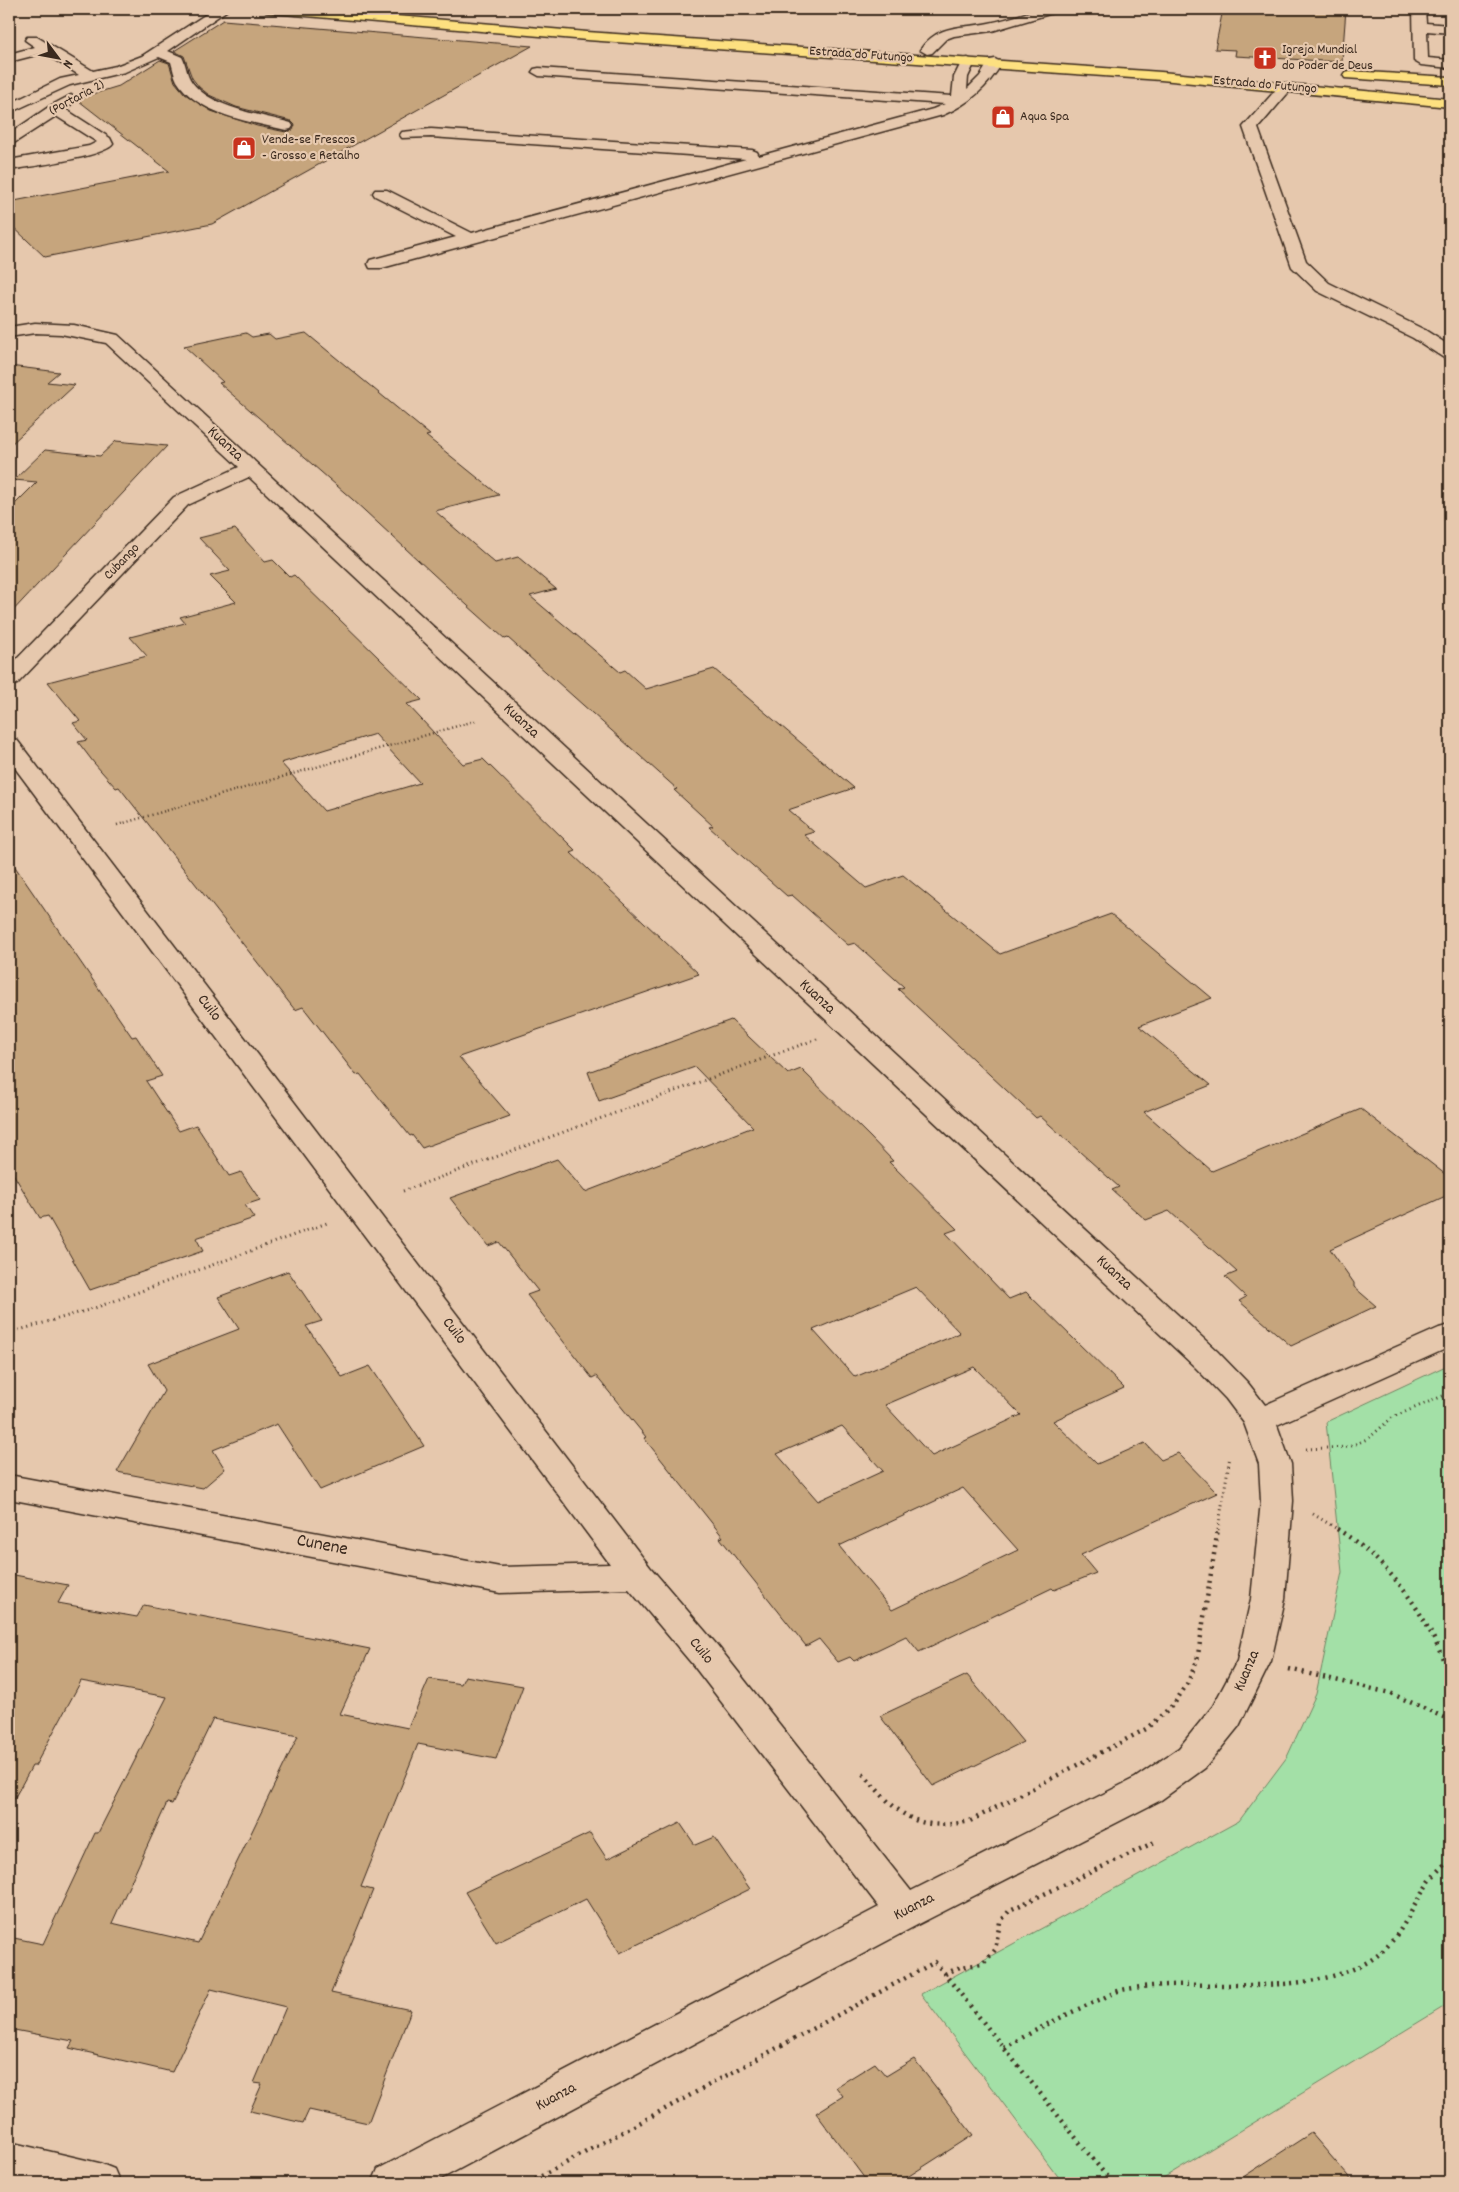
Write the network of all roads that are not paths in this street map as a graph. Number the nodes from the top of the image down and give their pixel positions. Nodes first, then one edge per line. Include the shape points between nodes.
1 (222, 9) edge
2 (271, 9) edge
3 (371, 9) edge
4 (1050, 9) edge
5 (1419, 9) edge
6 (1420, 27) junction
7 (1450, 29) edge
8 (32, 40) dead end
9 (46, 48) junction
10 (927, 50) junction
11 (153, 56) junction
12 (9, 58) edge
13 (968, 62) junction
14 (1430, 63) junction
15 (995, 64) junction
16 (1450, 64) edge
17 (1229, 68) dead end
18 (540, 72) dead end
19 (1337, 74) dead end
20 (91, 76) junction
21 (1432, 80) junction
22 (1450, 81) edge
23 (1286, 87) junction
24 (959, 101) junction
25 (1450, 104) edge
26 (9, 109) edge
27 (55, 109) junction
28 (286, 126) dead end
29 (407, 135) dead end
30 (9, 140) edge
31 (772, 156) junction
32 (9, 165) edge
33 (381, 193) dead end
34 (470, 238) junction
35 (376, 264) dead end
36 (9, 332) edge
37 (1450, 354) edge
38 (251, 469) junction
39 (9, 679) edge
40 (9, 745) edge
41 (1450, 1335) edge
42 (1264, 1434) junction
43 (9, 1487) edge
44 (638, 1576) junction
45 (905, 1912) junction
46 (9, 2161) edge
47 (99, 2183) edge
48 (393, 2183) edge

1 - 11 street
2 - 13 highway, Estrada do Futungo via 587,36
3 - 10 highway, Estrada do Futungo
4 - 10 street via 992,27 952,32 934,41
5 - 6 street
6 - 7 street
6 - 14 street via 1421,61
8 - 9 street
9 - 12 street
9 - 20 street
10 - 17 highway, Estrada do Futungo
11 - 20 street
11 - 27 street, (Portaria 2)
11 - 28 street via 178,60 184,82 204,99 228,110
13 - 15 highway, Estrada do Futungo
13 - 24 street via 961,77
14 - 16 street
14 - 21 street
15 - 23 highway, Estrada do Futungo
15 - 24 street via 986,79
18 - 24 street
19 - 21 highway, Estrada do Futungo
20 - 26 street via 65,82
21 - 22 highway, Estrada do Futungo
23 - 25 highway, Estrada do Futungo
23 - 37 street via 1250,127 1298,263 1323,287 1419,334
24 - 31 street via 938,112
27 - 30 street, (Portaria 2)
27 - 32 street via 106,144 94,150
29 - 31 street via 431,133
31 - 34 street
33 - 34 street
34 - 35 street
36 - 38 street, Kuanza via 56,328 89,331 112,339
38 - 39 street, Cubango via 181,501
38 - 42 street, Kuanza via 1199,1352 1236,1391
40 - 44 street, Cuilo
41 - 42 street
42 - 45 street, Kuanza via 1275,1464 1277,1501 1268,1599 1254,1661 1226,1716 1192,1758 1148,1789
43 - 44 street, Cunene via 500,1580
44 - 45 street, Cuilo via 705,1655
45 - 48 street, Kuanza
46 - 47 street

